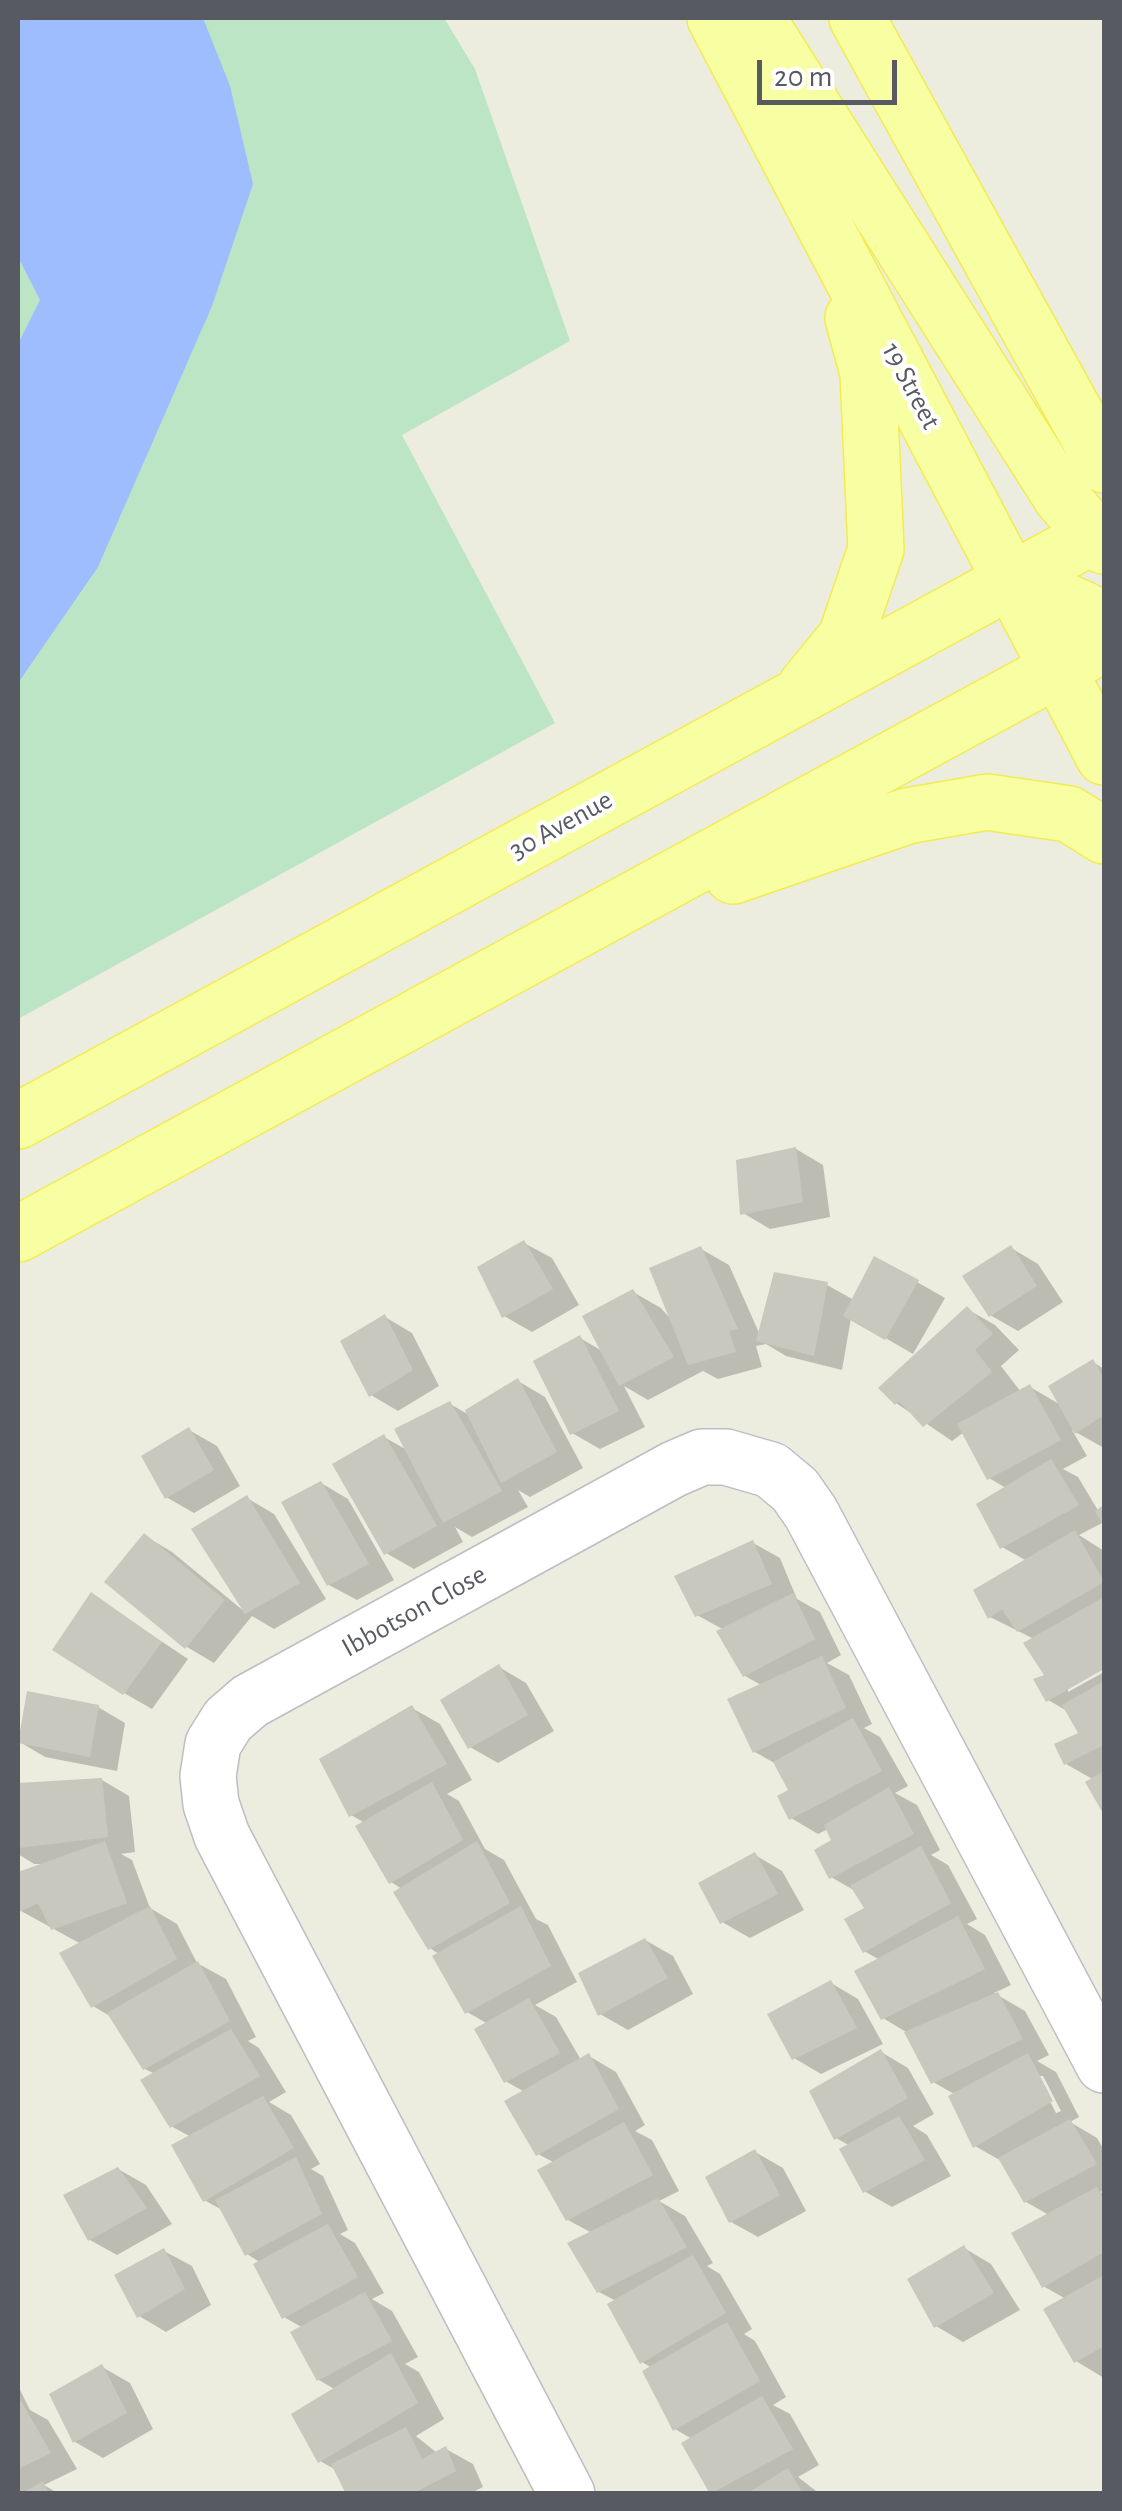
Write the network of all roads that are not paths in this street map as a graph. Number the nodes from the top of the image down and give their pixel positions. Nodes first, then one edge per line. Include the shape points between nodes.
1 (715, 18) edge
2 (757, 18) edge
3 (857, 18) edge
4 (828, 229) junction
5 (1104, 465) edge
6 (1101, 537) edge
7 (1014, 579) junction
8 (1104, 632) edge
9 (1104, 644) edge
10 (1058, 670) junction
11 (797, 697) junction
12 (1104, 756) edge
13 (1104, 836) edge
14 (574, 932) junction
15 (18, 1122) edge
16 (18, 1234) edge
17 (1104, 2065) edge
18 (567, 2494) edge

1 - 4 main road, 19 Street
2 - 6 main road via 1061,497
3 - 5 main road
4 - 7 main road, 19 Street
4 - 11 main road via 868,372 876,549 846,636
6 - 7 main road, 30 Avenue
7 - 8 main road via 1085,610
7 - 10 main road, 19 Street
7 - 11 main road, 30 Avenue
9 - 10 main road
10 - 12 main road, 19 Street
10 - 14 main road
11 - 15 main road, 30 Avenue
13 - 14 main road via 1069,814 987,802 907,816
14 - 16 main road
17 - 18 street, Ibbotson Close via 811,1513 771,1470 726,1457 702,1457 674,1469 250,1701 214,1744 210,1804 222,1836

